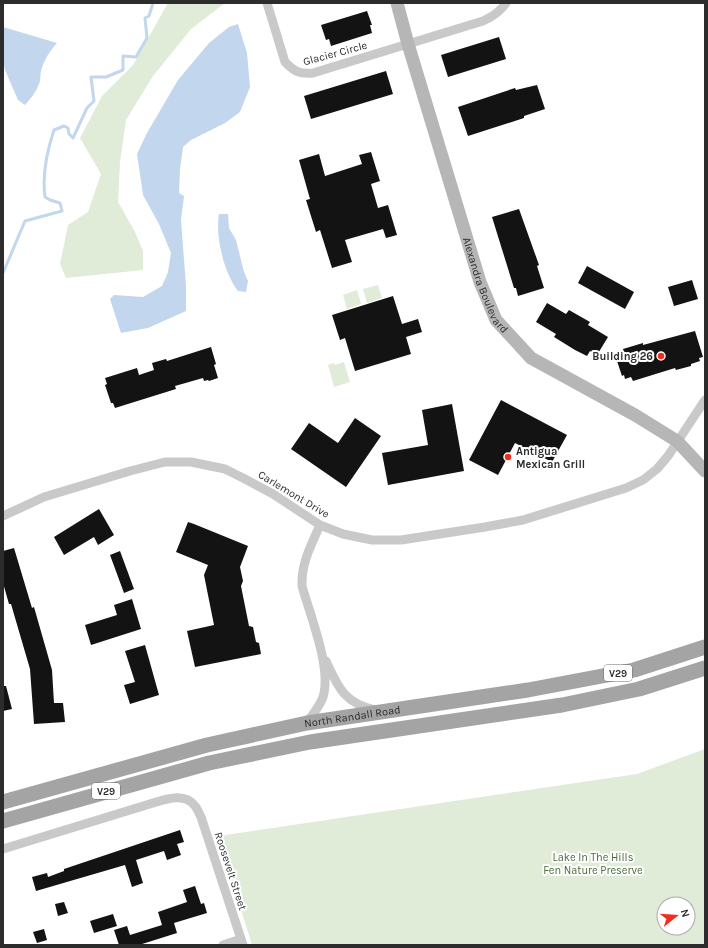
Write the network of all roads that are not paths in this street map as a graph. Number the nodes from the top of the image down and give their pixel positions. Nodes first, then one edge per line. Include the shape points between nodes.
1 (267, 3) edge
2 (397, 3) edge
3 (506, 3) edge
4 (408, 44) junction
5 (705, 400) edge
6 (677, 441) junction
7 (705, 471) edge
8 (3, 516) edge
9 (320, 526) junction
10 (705, 647) edge
11 (321, 651) junction
12 (705, 668) edge
13 (380, 712) junction
14 (306, 723) junction
15 (3, 802) edge
16 (3, 821) edge
17 (3, 849) edge
18 (242, 942) edge
19 (223, 945) edge

1 - 4 street, Glacier Circle via 285,62 301,74 312,73
2 - 4 street, Alexandra Boulevard
3 - 4 street via 492,17 483,21
4 - 6 street, Alexandra Boulevard via 480,282 496,320 531,358
5 - 6 street, Carlemont Drive
6 - 7 street, Alexandra Boulevard
6 - 9 street, Carlemont Drive via 657,469 643,480 626,488 523,520 401,540 365,538
8 - 9 street, Carlemont Drive via 44,497 130,470 165,462 191,462 225,469 245,478
9 - 11 street via 306,556 302,586
10 - 13 main road, North Randall Road / V29 via 626,671 528,690
11 - 13 street via 339,688 349,699
11 - 14 street via 326,680 323,698
12 - 16 main road, North Randall Road / V29 via 639,689 562,705 310,742 209,763
13 - 14 main road, North Randall Road / V29
14 - 15 main road, North Randall Road / V29 via 207,745
17 - 18 street, Roosevelt Street via 171,798 186,799 195,805 201,817
18 - 19 street

